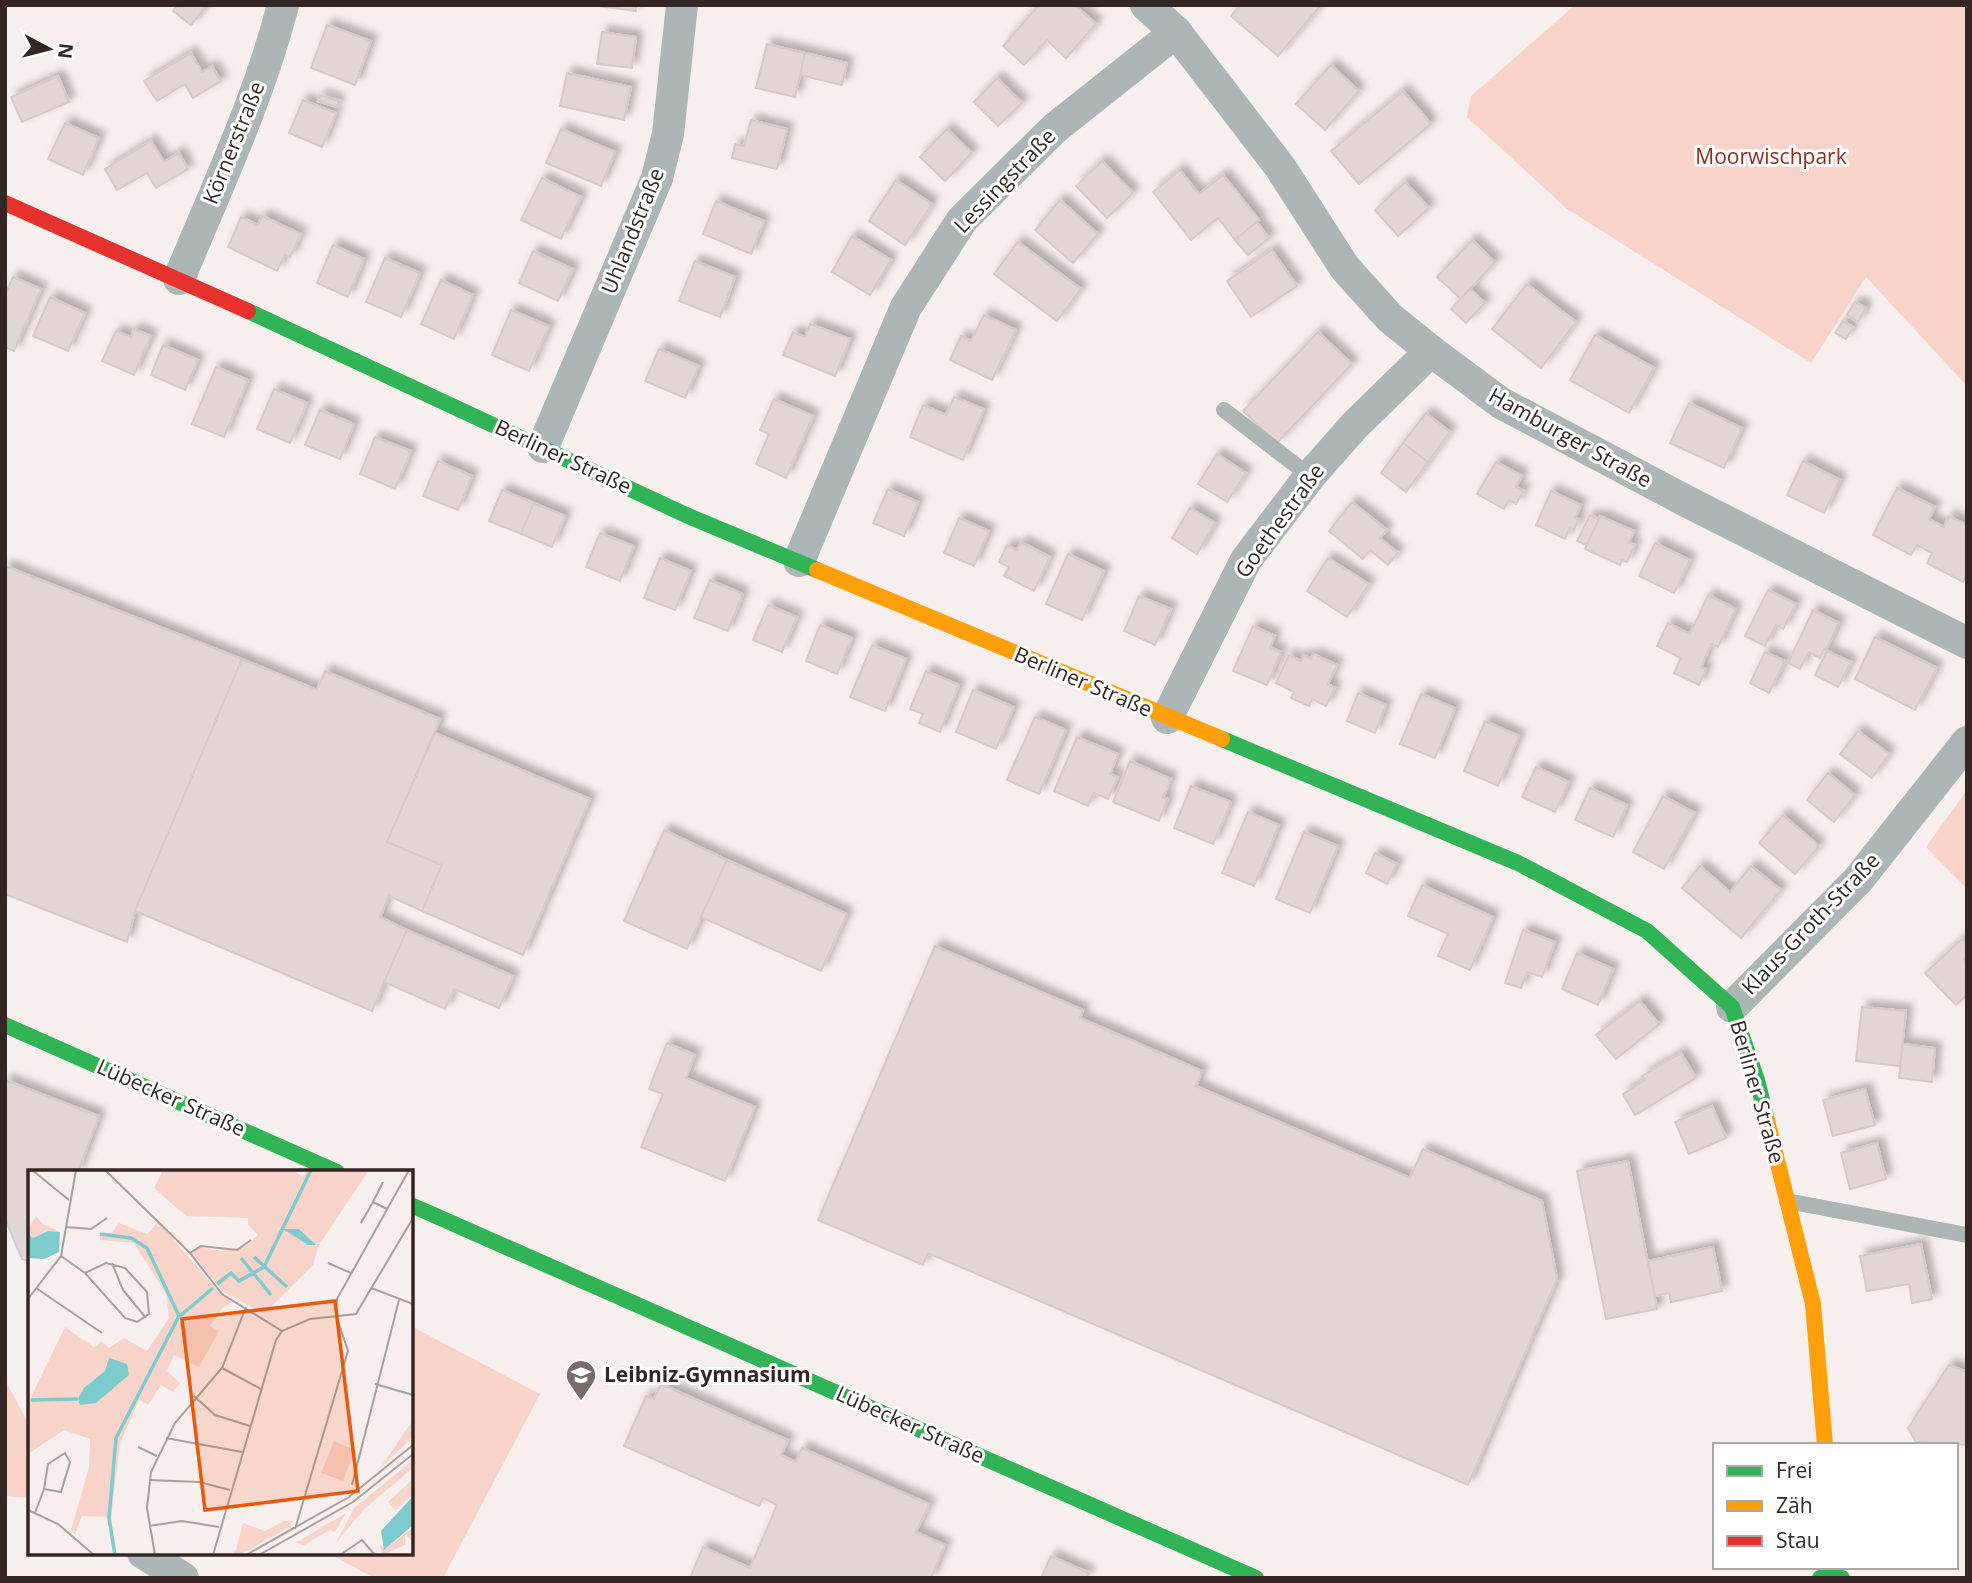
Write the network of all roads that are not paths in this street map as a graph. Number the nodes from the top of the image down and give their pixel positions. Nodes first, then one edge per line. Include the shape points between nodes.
1 (283, 5) edge
2 (682, 5) edge
3 (1146, 5) edge
4 (1176, 32) junction
5 (5, 203) edge
6 (179, 279) junction
7 (1431, 351) junction
8 (1224, 410) dead end
9 (543, 447) junction
10 (1310, 476) junction
11 (799, 561) junction
12 (1967, 643) edge
13 (1167, 718) junction
14 (1967, 742) edge
15 (1732, 1007) junction
16 (5, 1025) edge
17 (332, 1170) edge
18 (1787, 1201) junction
19 (413, 1206) edge
20 (1967, 1235) edge
21 (1825, 1443) edge
22 (146, 1555) edge
23 (184, 1578) edge
24 (1256, 1578) edge

1 - 6 street, Körnerstraße via 242,127
2 - 9 street, Uhlandstraße via 668,134 657,178
3 - 4 street, Hamburger Straße
4 - 7 street, Hamburger Straße via 1280,167 1345,268 1390,318
4 - 11 street, Lessingstraße via 1055,128 962,220 906,307
5 - 6 street, Berliner Straße
6 - 9 street, Berliner Straße
7 - 10 street, Goethestraße
7 - 12 street, Hamburger Straße via 1502,403 1686,502
8 - 10 lane
9 - 11 street, Berliner Straße via 686,515
10 - 13 street, Goethestraße via 1246,560
11 - 13 street, Berliner Straße
13 - 15 street, Berliner Straße via 1518,863 1647,931
14 - 15 street, Klaus-Groth-Straße via 1858,880
15 - 18 street, Berliner Straße via 1757,1080
16 - 17 street, Lübecker Straße
18 - 20 lane
18 - 21 street, Berliner Straße via 1813,1304
19 - 24 street, Lübecker Straße
22 - 23 street

